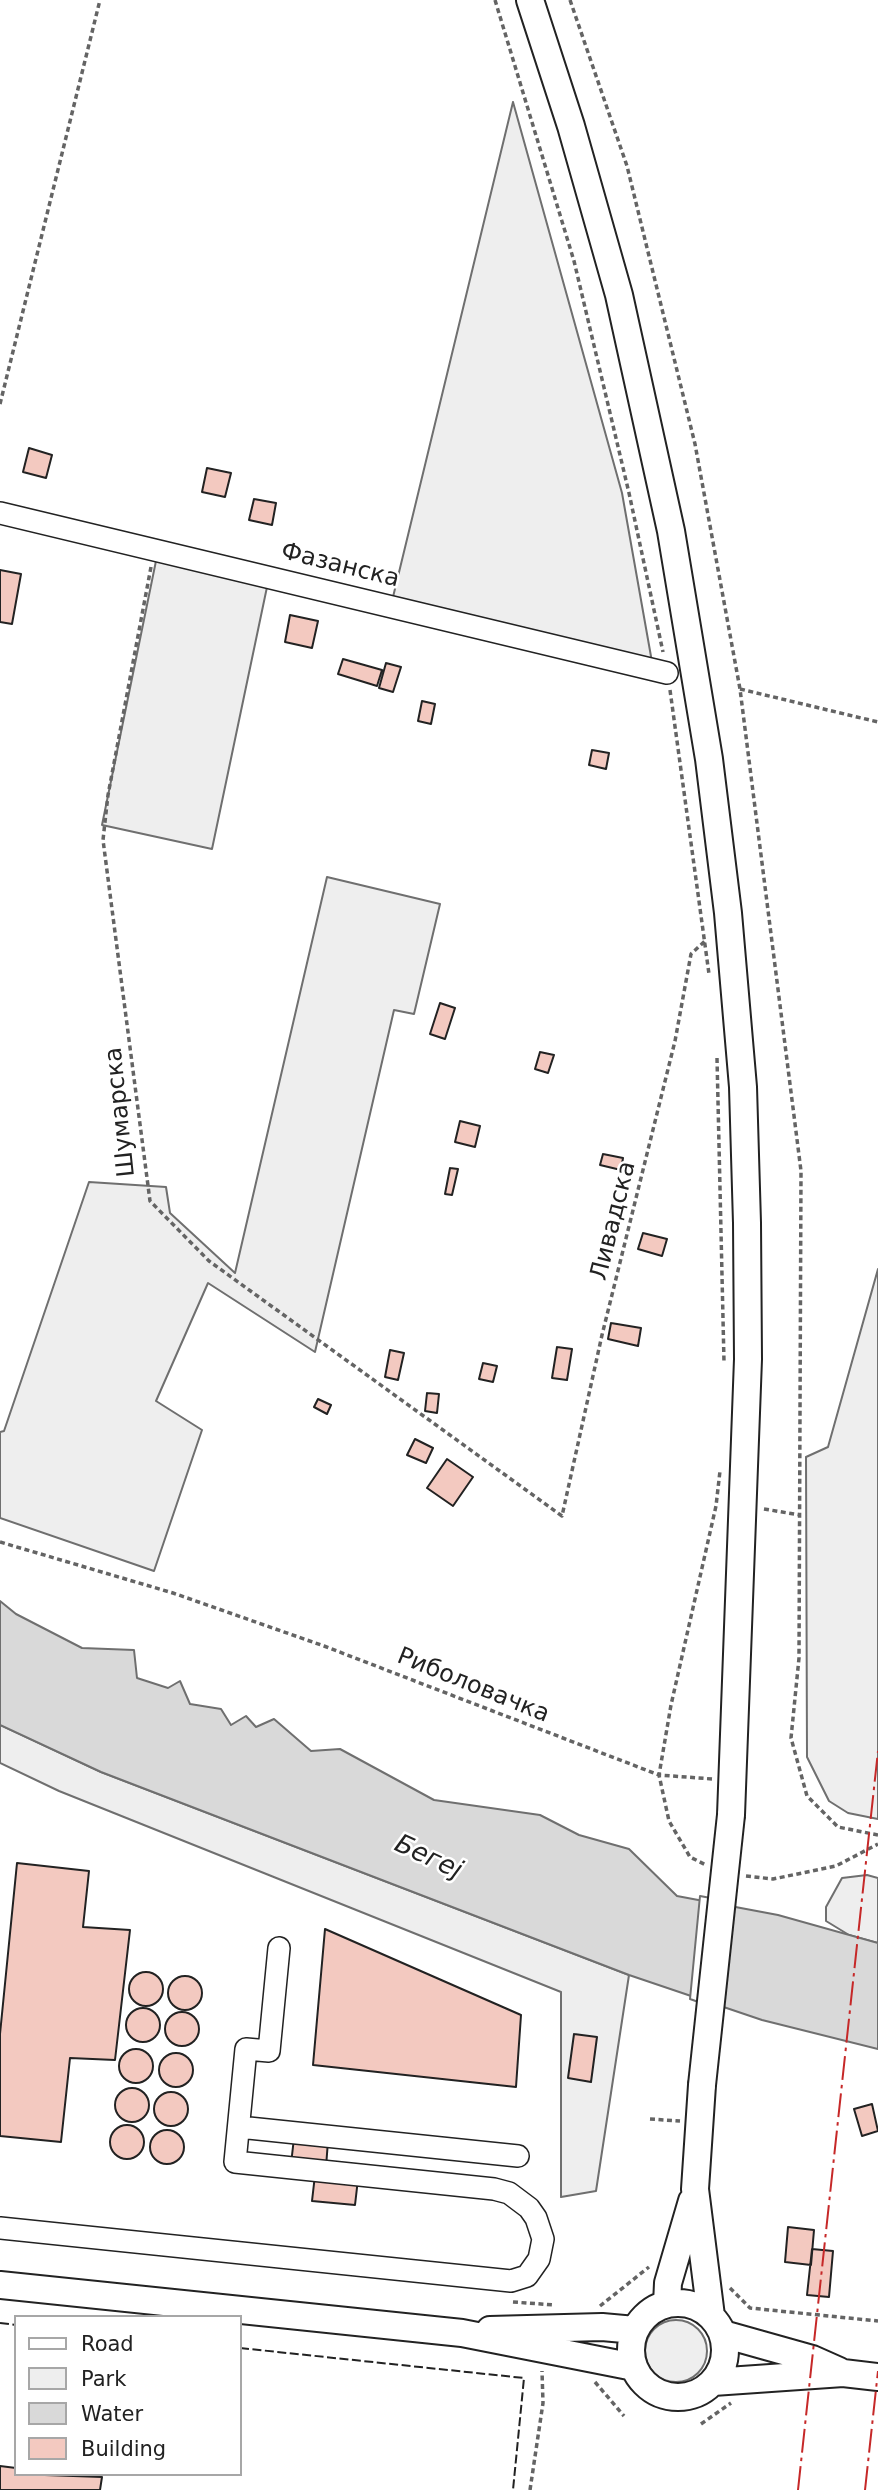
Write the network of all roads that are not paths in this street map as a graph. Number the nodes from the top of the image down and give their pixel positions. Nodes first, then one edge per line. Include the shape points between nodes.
1 (530, 0) edge
2 (0, 513) edge
3 (667, 673) road end
4 (279, 1948) dead end
5 (239, 2127) junction
6 (518, 2156) dead end
7 (695, 2189) junction
8 (0, 2228) edge
9 (0, 2286) edge
10 (667, 2304) junction
11 (717, 2325) junction
12 (635, 2330) junction
13 (462, 2333) junction
14 (634, 2367) junction
15 (843, 2374) junction
16 (878, 2377) edge
17 (713, 2382) junction

1 - 7 main road, bridge via 619,295 671,531 709,759 743,1087 748,1359 731,1815
2 - 3 street, Фазанска
4 - 5 street via 269,2051 246,2049
5 - 6 street
5 - 8 street via 235,2162 509,2193 536,2218 543,2239 539,2259 527,2276 511,2281
7 - 10 main road via 668,2283
7 - 11 main road
9 - 13 main road
10 - 11 main road via 698,2307
10 - 12 main road via 654,2309
11 - 15 main road
11 - 17 main road via 724,2360
12 - 13 main road via 531,2328
12 - 14 main road
13 - 14 main road
14 - 17 main road via 645,2384 661,2394 698,2393
15 - 16 main road
15 - 17 main road

